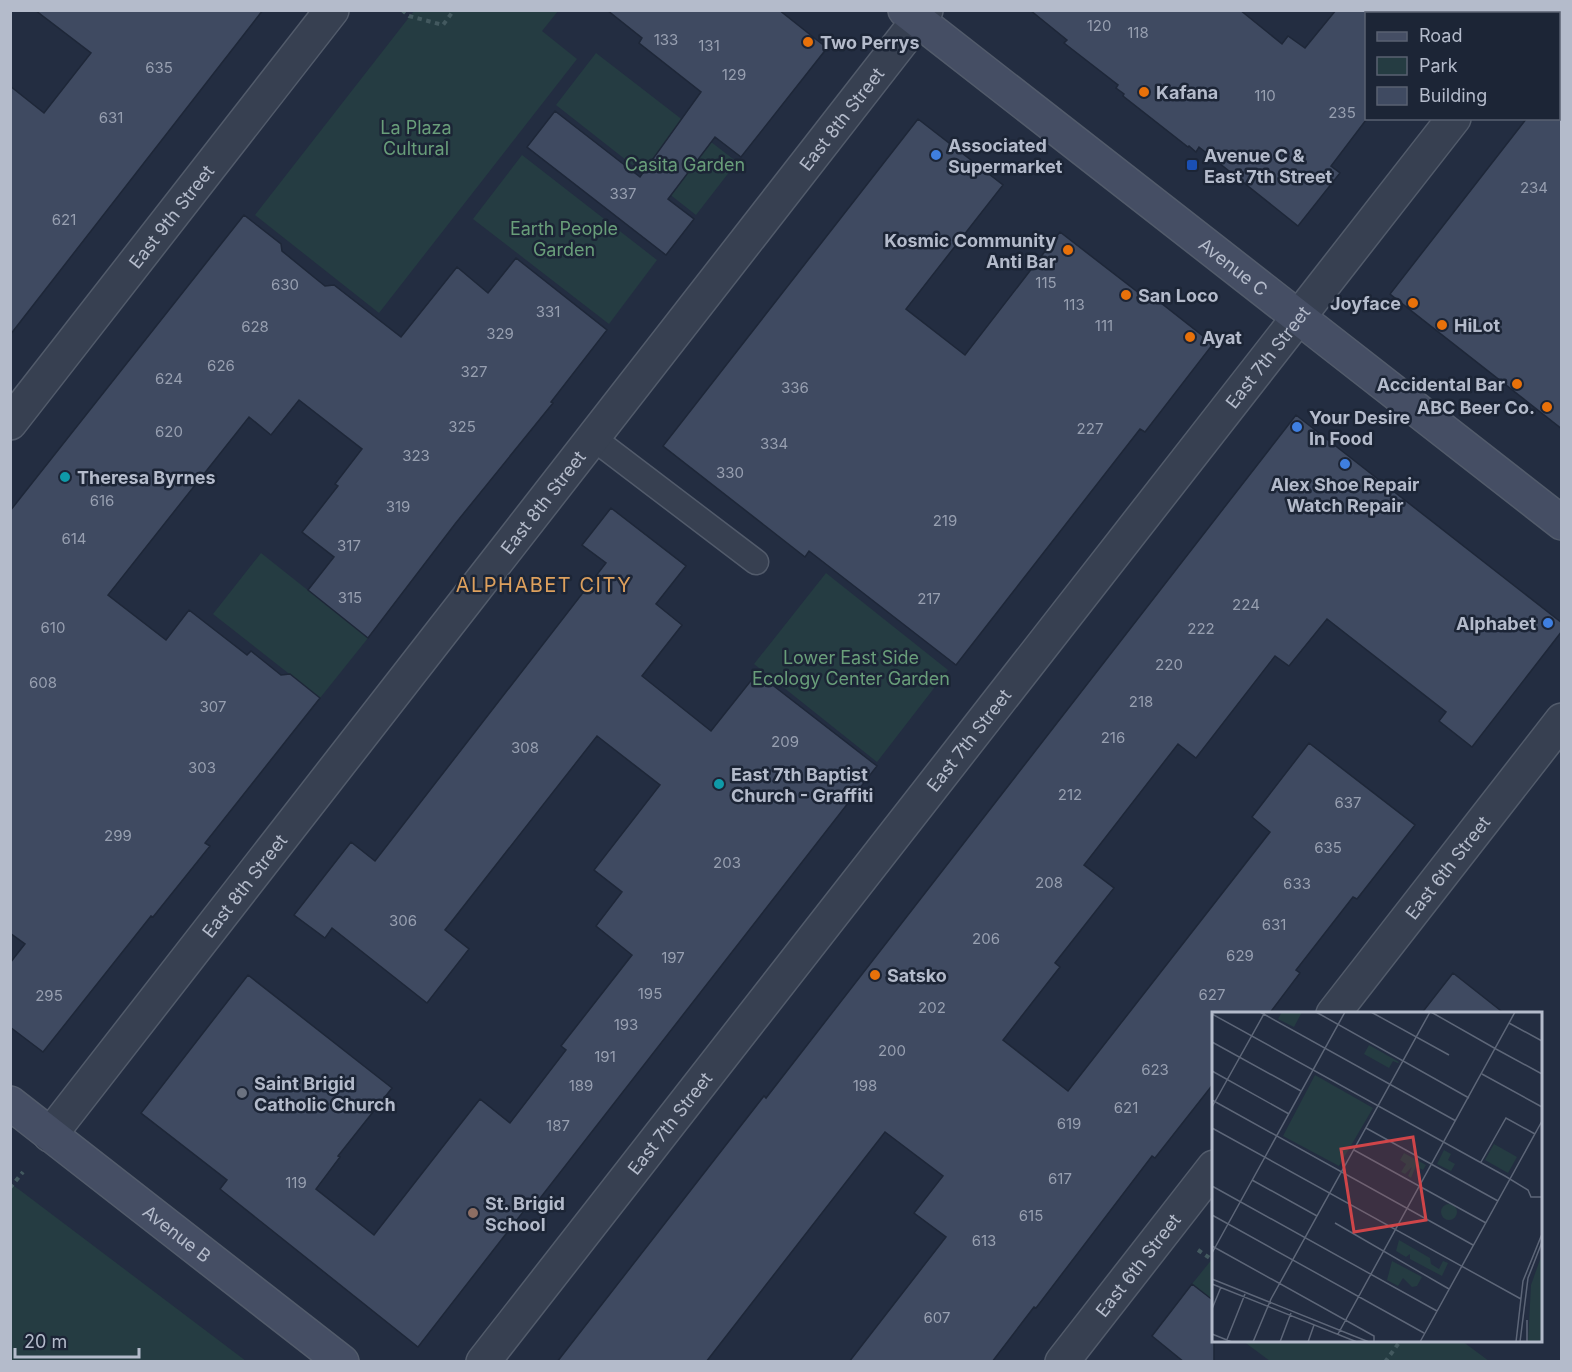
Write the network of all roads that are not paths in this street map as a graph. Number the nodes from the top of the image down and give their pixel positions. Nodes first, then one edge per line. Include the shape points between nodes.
1 (332, 10) edge
2 (916, 14) edge
3 (1452, 120) edge
4 (1299, 318) junction
5 (10, 423) edge
6 (593, 438) junction
7 (1562, 523) edge
8 (756, 562) dead end
9 (1562, 720) edge
10 (1335, 1012) edge
11 (10, 1103) edge
12 (50, 1135) junction
13 (1212, 1170) edge
14 (342, 1362) edge
15 (483, 1362) edge
16 (1062, 1362) edge

1 - 5 street, East 9th Street
2 - 4 main road, Avenue C
2 - 6 street, East 8th Street
3 - 4 street, East 7th Street
4 - 7 main road, Avenue C
4 - 15 street, East 7th Street
6 - 8 lane
6 - 12 street, East 8th Street
9 - 10 street, East 6th Street
11 - 12 main road, Avenue B
12 - 14 main road, Avenue B
13 - 16 street, East 6th Street

